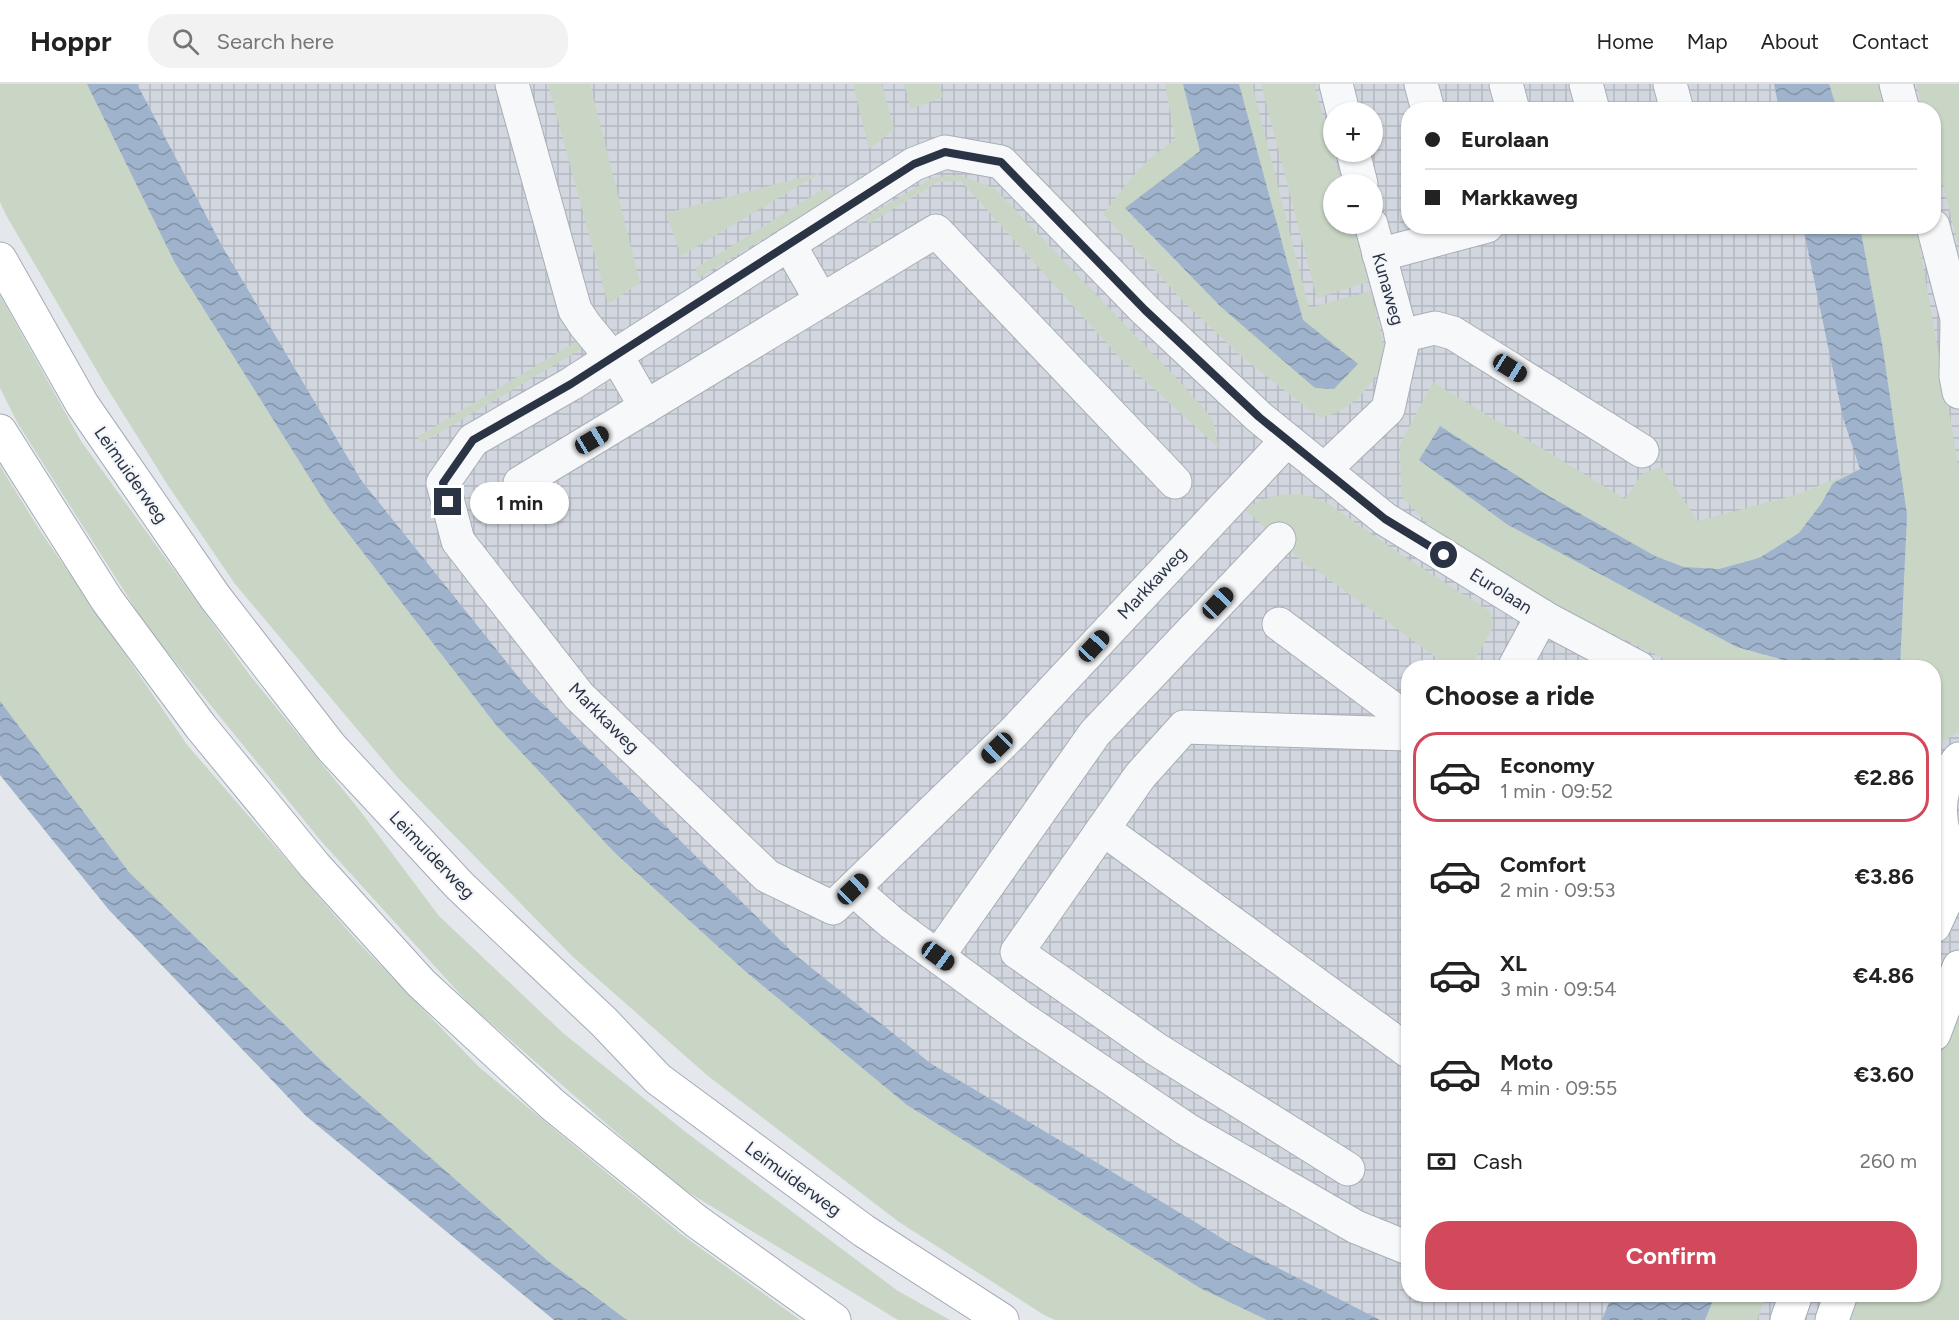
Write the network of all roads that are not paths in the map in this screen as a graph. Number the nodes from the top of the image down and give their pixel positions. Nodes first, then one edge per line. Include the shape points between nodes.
1 (512, 84) edge
2 (1336, 84) edge
3 (1421, 84) edge
4 (1506, 84) edge
5 (1586, 84) edge
6 (1670, 84) edge
7 (1896, 84) edge
8 (1340, 102) edge
9 (1426, 102) edge
10 (1511, 102) edge
11 (1591, 102) edge
12 (1675, 102) edge
13 (1901, 102) edge
14 (1001, 162) joint
15 (1374, 234) edge
16 (1451, 234) edge
17 (1935, 234) edge
18 (789, 244) junction
19 (1379, 255) junction
20 (0, 259) edge
21 (821, 300) junction
22 (1958, 324) edge
23 (1401, 336) junction
24 (614, 356) junction
25 (1959, 392) edge
26 (646, 407) junction
27 (0, 431) edge
28 (1287, 440) junction
29 (1642, 451) dead end
30 (1324, 470) junction
31 (1175, 482) dead end
32 (520, 483) dead end
33 (1279, 539) dead end
34 (1542, 616) junction
35 (1280, 624) dead end
36 (1518, 660) edge
37 (1624, 660) edge
38 (1401, 715) edge
39 (1401, 734) edge
40 (1949, 762) edge
41 (1941, 793) edge
42 (1941, 828) edge
43 (1103, 829) junction
44 (1959, 870) edge
45 (853, 889) junction
46 (1941, 910) edge
47 (938, 956) junction
48 (1959, 967) edge
49 (1941, 1015) edge
50 (1401, 1046) edge
51 (1348, 1169) dead end
52 (1401, 1245) edge
53 (1793, 1302) edge
54 (1838, 1302) edge
55 (834, 1320) edge
56 (1002, 1320) edge
57 (1787, 1320) edge
58 (1832, 1320) edge

1 - 24 street via 575,310
2 - 8 street
3 - 9 street
4 - 10 street
5 - 11 street
6 - 12 street
7 - 13 street
14 - 18 street, Markkaweg via 945,152 906,169
14 - 28 street, Eurolaan via 1145,310
15 - 19 street, Kunaweg
16 - 19 street
17 - 22 street
18 - 21 street
18 - 24 street, Markkaweg
19 - 23 street, Kunaweg
20 - 56 main road, Leimuiderweg via 81,404 215,597 331,747 460,886 658,1079 864,1231
21 - 26 street
21 - 31 street via 936,231
22 - 25 street
23 - 29 street via 1435,328 1453,333
23 - 30 street, Kunaweg via 1388,409
24 - 26 street
24 - 45 street, Markkaweg via 473,440 443,483 458,541 579,696 767,876 833,908
26 - 32 street
27 - 55 main road via 106,600 201,727 315,866 421,983 553,1105 696,1221
28 - 30 street, Eurolaan
28 - 45 street, Markkaweg via 1013,733
30 - 34 street, Eurolaan via 1385,519
33 - 47 street via 1095,733
34 - 36 street
34 - 37 street, Eurolaan
35 - 38 street
39 - 43 street via 1184,727 1140,776
40 - 41 main road
42 - 44 main road
43 - 50 street
43 - 51 street via 1017,952 1156,1049
44 - 46 main road
45 - 47 street
47 - 52 street via 1023,1019 1186,1129 1356,1227
48 - 49 main road
53 - 57 main road
54 - 58 main road

